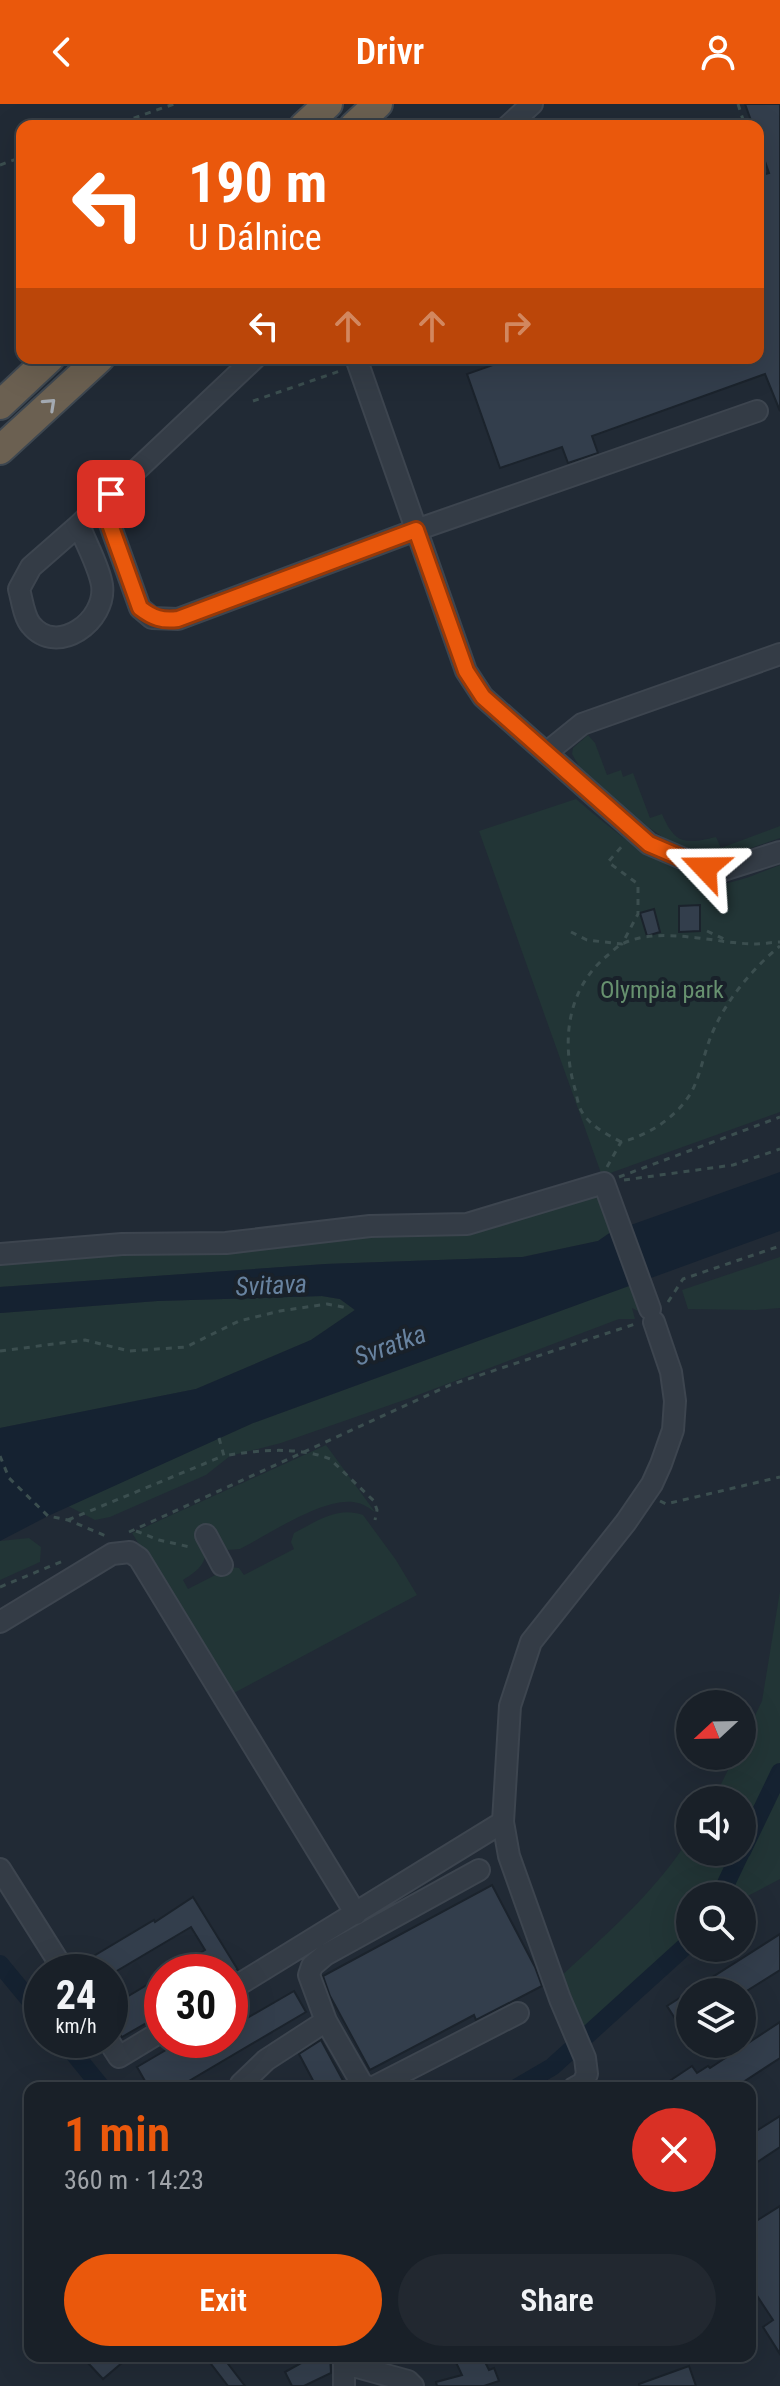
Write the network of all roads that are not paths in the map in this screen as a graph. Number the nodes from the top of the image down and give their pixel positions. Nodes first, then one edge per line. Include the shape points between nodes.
1 (328, 104) edge
2 (378, 104) edge
3 (532, 104) edge
4 (311, 120) edge
5 (361, 120) edge
6 (515, 120) edge
7 (44, 364) edge
8 (93, 364) edge
9 (249, 364) edge
10 (359, 364) edge
11 (0, 405) edge
12 (757, 411) dead end
13 (0, 450) edge
14 (111, 494) junction
15 (79, 525) junction
16 (416, 530) junction
17 (780, 654) edge
18 (546, 753) junction
19 (780, 852) edge
20 (0, 1254) edge
21 (0, 1622) edge
22 (503, 1822) junction
23 (0, 1869) edge
24 (479, 1870) dead end
25 (356, 1914) junction
26 (54, 1954) edge
27 (248, 1979) edge
28 (518, 2013) dead end
29 (326, 2021) junction
30 (243, 2082) edge
31 (361, 2082) edge
32 (384, 2082) edge
33 (583, 2082) edge
34 (345, 2362) edge
35 (351, 2362) edge
36 (344, 2386) edge
37 (413, 2386) edge

1 - 4 highway
2 - 5 highway
3 - 6 street
7 - 11 highway
13 -> 8 highway
9 - 14 street
10 - 16 street
12 - 16 street
14 - 15 street
14 - 16 street via 107,516 140,608 152,618 166,620
15 - 15 street via 31,567 19,589 28,624 45,637 64,638 83,629 97,609 102,587
16 - 18 street via 473,684
17 - 18 street via 582,724
18 - 19 street via 649,844 705,868 720,871
20 - 22 street via 122,1244 226,1243 370,1226 467,1224 607,1191 674,1386 675,1415 664,1457 646,1493 531,1642 510,1706
21 - 25 street via 112,1554 130,1552 139,1558
22 - 25 street
22 - 33 street via 509,1856 585,2058
23 - 26 street
24 - 29 street via 312,1966 309,1975
25 - 27 street
28 - 32 street
29 - 30 street via 266,2060
29 - 31 street
34 - 36 street
35 - 37 street

